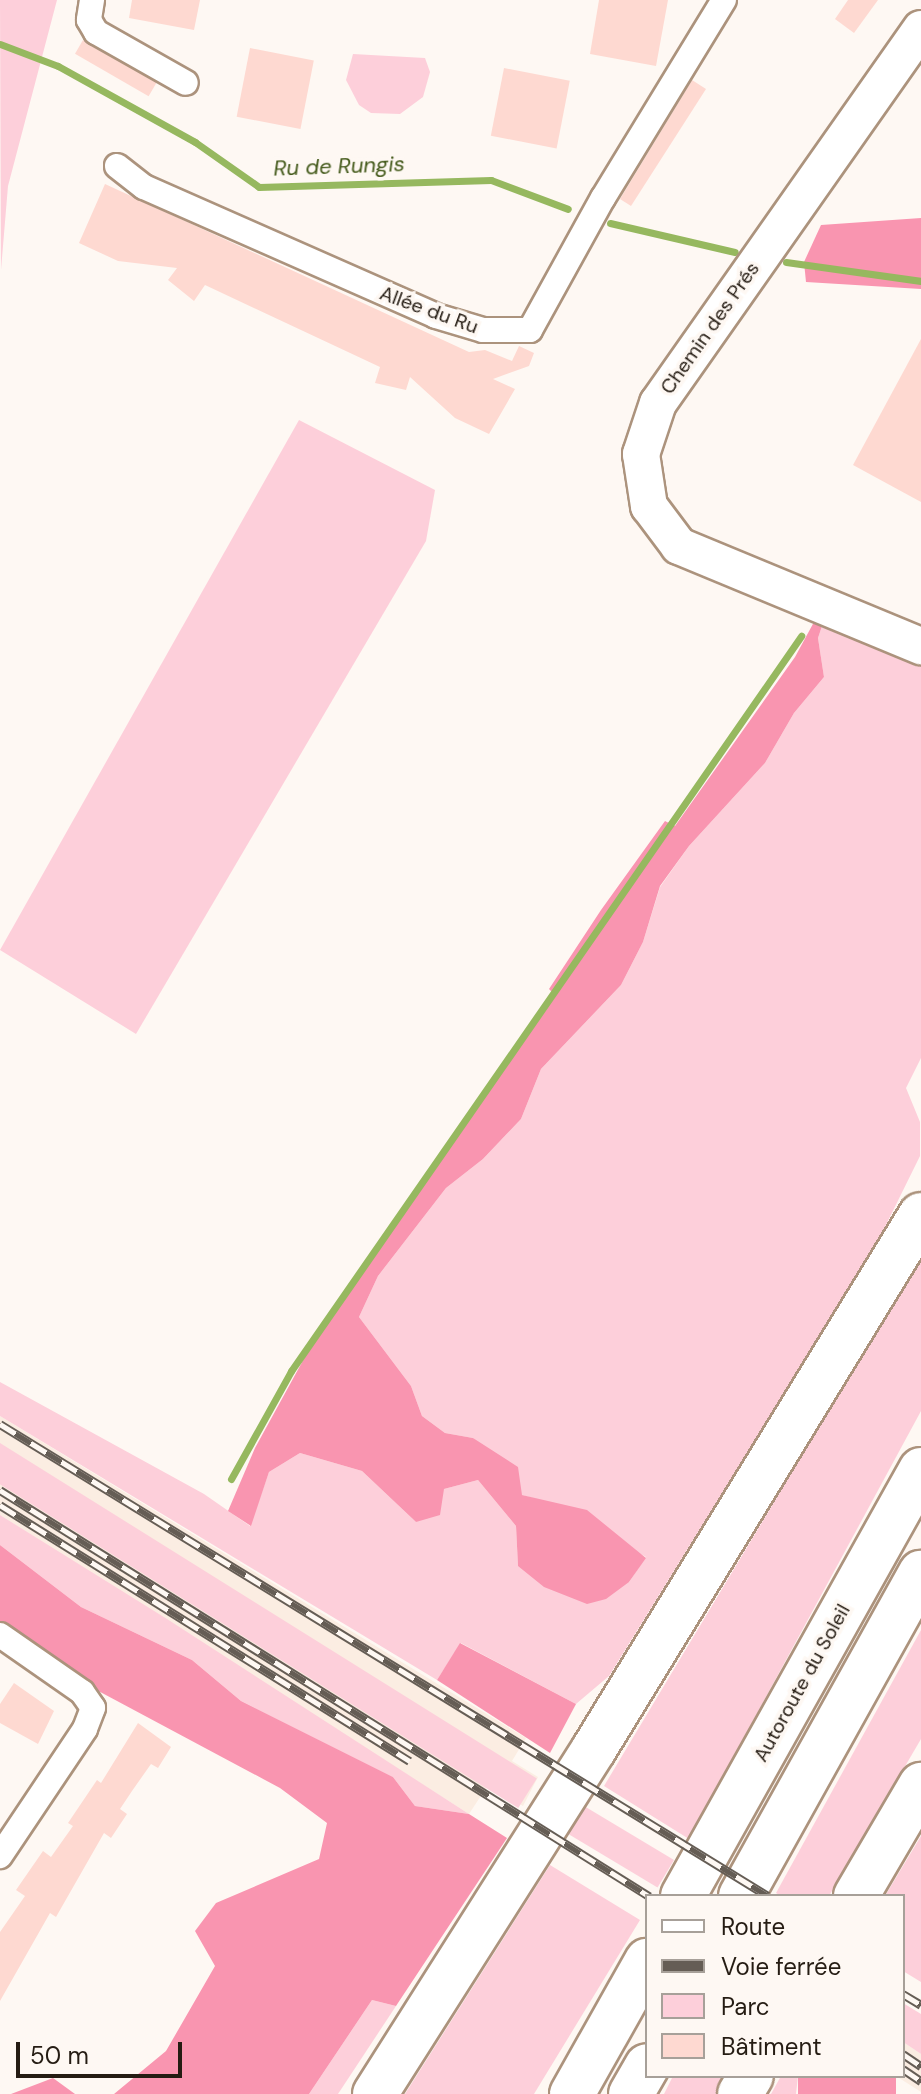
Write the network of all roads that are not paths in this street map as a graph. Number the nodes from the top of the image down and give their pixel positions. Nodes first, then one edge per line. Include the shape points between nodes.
1 (92, 0) edge
2 (724, 0) edge
3 (921, 29) edge
4 (186, 83) dead end
5 (117, 166) dead end
6 (921, 646) edge
7 (921, 1215) edge
8 (921, 1470) edge
9 (921, 1573) edge
10 (0, 1635) edge
11 (921, 1785) edge
12 (0, 1856) edge
13 (684, 1894) edge
14 (742, 1894) edge
15 (857, 1894) edge
16 (645, 1965) edge
17 (645, 2070) edge
18 (375, 2094) edge
19 (572, 2094) edge
20 (631, 2094) edge

1 - 4 street via 89,20 96,32
2 - 5 street, Allée du Ru via 530,330 483,330 436,316 144,187
3 - 6 street, Chemin des Prés via 658,403 641,454 649,506 679,546
7 - 18 highway
8 - 13 highway, Autoroute du Soleil
9 - 14 highway
10 - 12 street via 82,1692 93,1708 85,1729
11 - 15 highway
16 - 19 highway
17 - 20 highway

